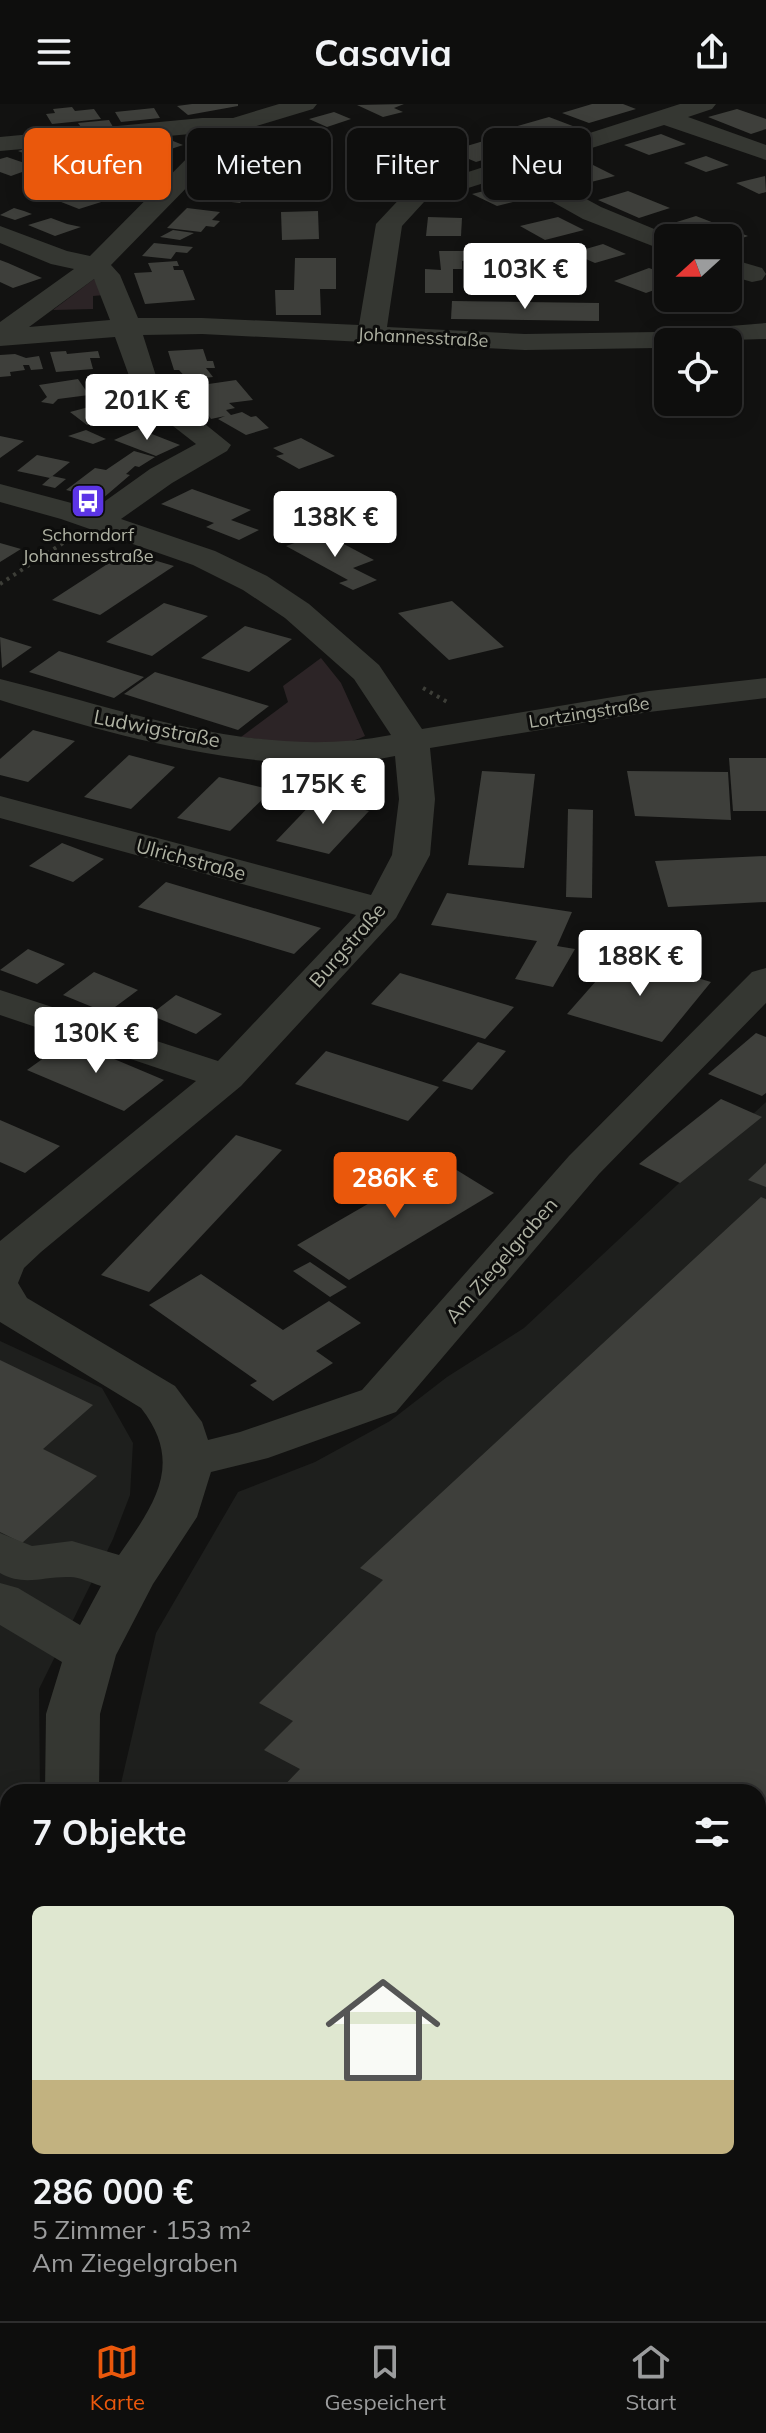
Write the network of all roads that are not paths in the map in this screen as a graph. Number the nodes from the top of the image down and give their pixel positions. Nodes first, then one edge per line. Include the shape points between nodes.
1 (305, 104) edge
2 (704, 104) edge
3 (666, 117) junction
4 (234, 125) junction
5 (591, 142) edge
6 (0, 144) edge
7 (766, 153) edge
8 (483, 176) edge
9 (568, 200) edge
10 (0, 234) edge
11 (654, 238) edge
12 (96, 265) junction
13 (34, 313) junction
14 (128, 327) junction
15 (766, 331) edge
16 (65, 332) junction
17 (372, 334) junction
18 (0, 337) edge
19 (0, 493) edge
20 (97, 521) junction
21 (766, 688) edge
22 (0, 689) edge
23 (412, 740) junction
24 (0, 807) edge
25 (382, 910) junction
26 (766, 980) edge
27 (0, 1002) edge
28 (226, 1077) junction
29 (0, 1276) edge
30 (0, 1290) edge
31 (190, 1461) junction
32 (0, 1551) edge
33 (131, 1577) junction
34 (0, 1601) edge
35 (90, 1655) junction
36 (72, 1784) edge

1 - 4 street
2 - 3 street
3 - 5 street
3 - 7 street
4 - 6 street
4 - 12 street
8 - 17 street via 415,197 389,224
9 - 11 street
10 - 12 street via 60,258
12 - 13 street
12 - 14 street via 106,275
13 - 16 street
13 - 18 street
14 - 16 street, Johannesstraße
14 - 17 street, Johannesstraße
14 - 20 street via 142,378 174,413 216,445
15 - 17 street, Johannesstraße via 657,340 525,342
16 - 18 street, Johannesstraße
19 - 20 street, Burgstraße
20 - 23 street, Burgstraße via 204,558 297,611 367,672
21 - 23 street, Lortzingstraße
22 - 23 street, Ludwigstraße via 188,738 329,753
23 - 25 street, Burgstraße via 417,799 411,855
24 - 25 street, Ulrichstraße
25 - 28 street, Burgstraße
26 - 31 street, Am Ziegelgraben via 584,1165 379,1401 251,1446
27 - 28 street
28 - 29 street, Burgstraße via 25,1242 3,1264
30 - 31 street via 9,1307 158,1397 178,1422
31 - 33 street via 172,1517
32 - 33 street via 26,1565 72,1559
33 - 35 street
34 - 35 street
35 - 36 street via 73,1714

